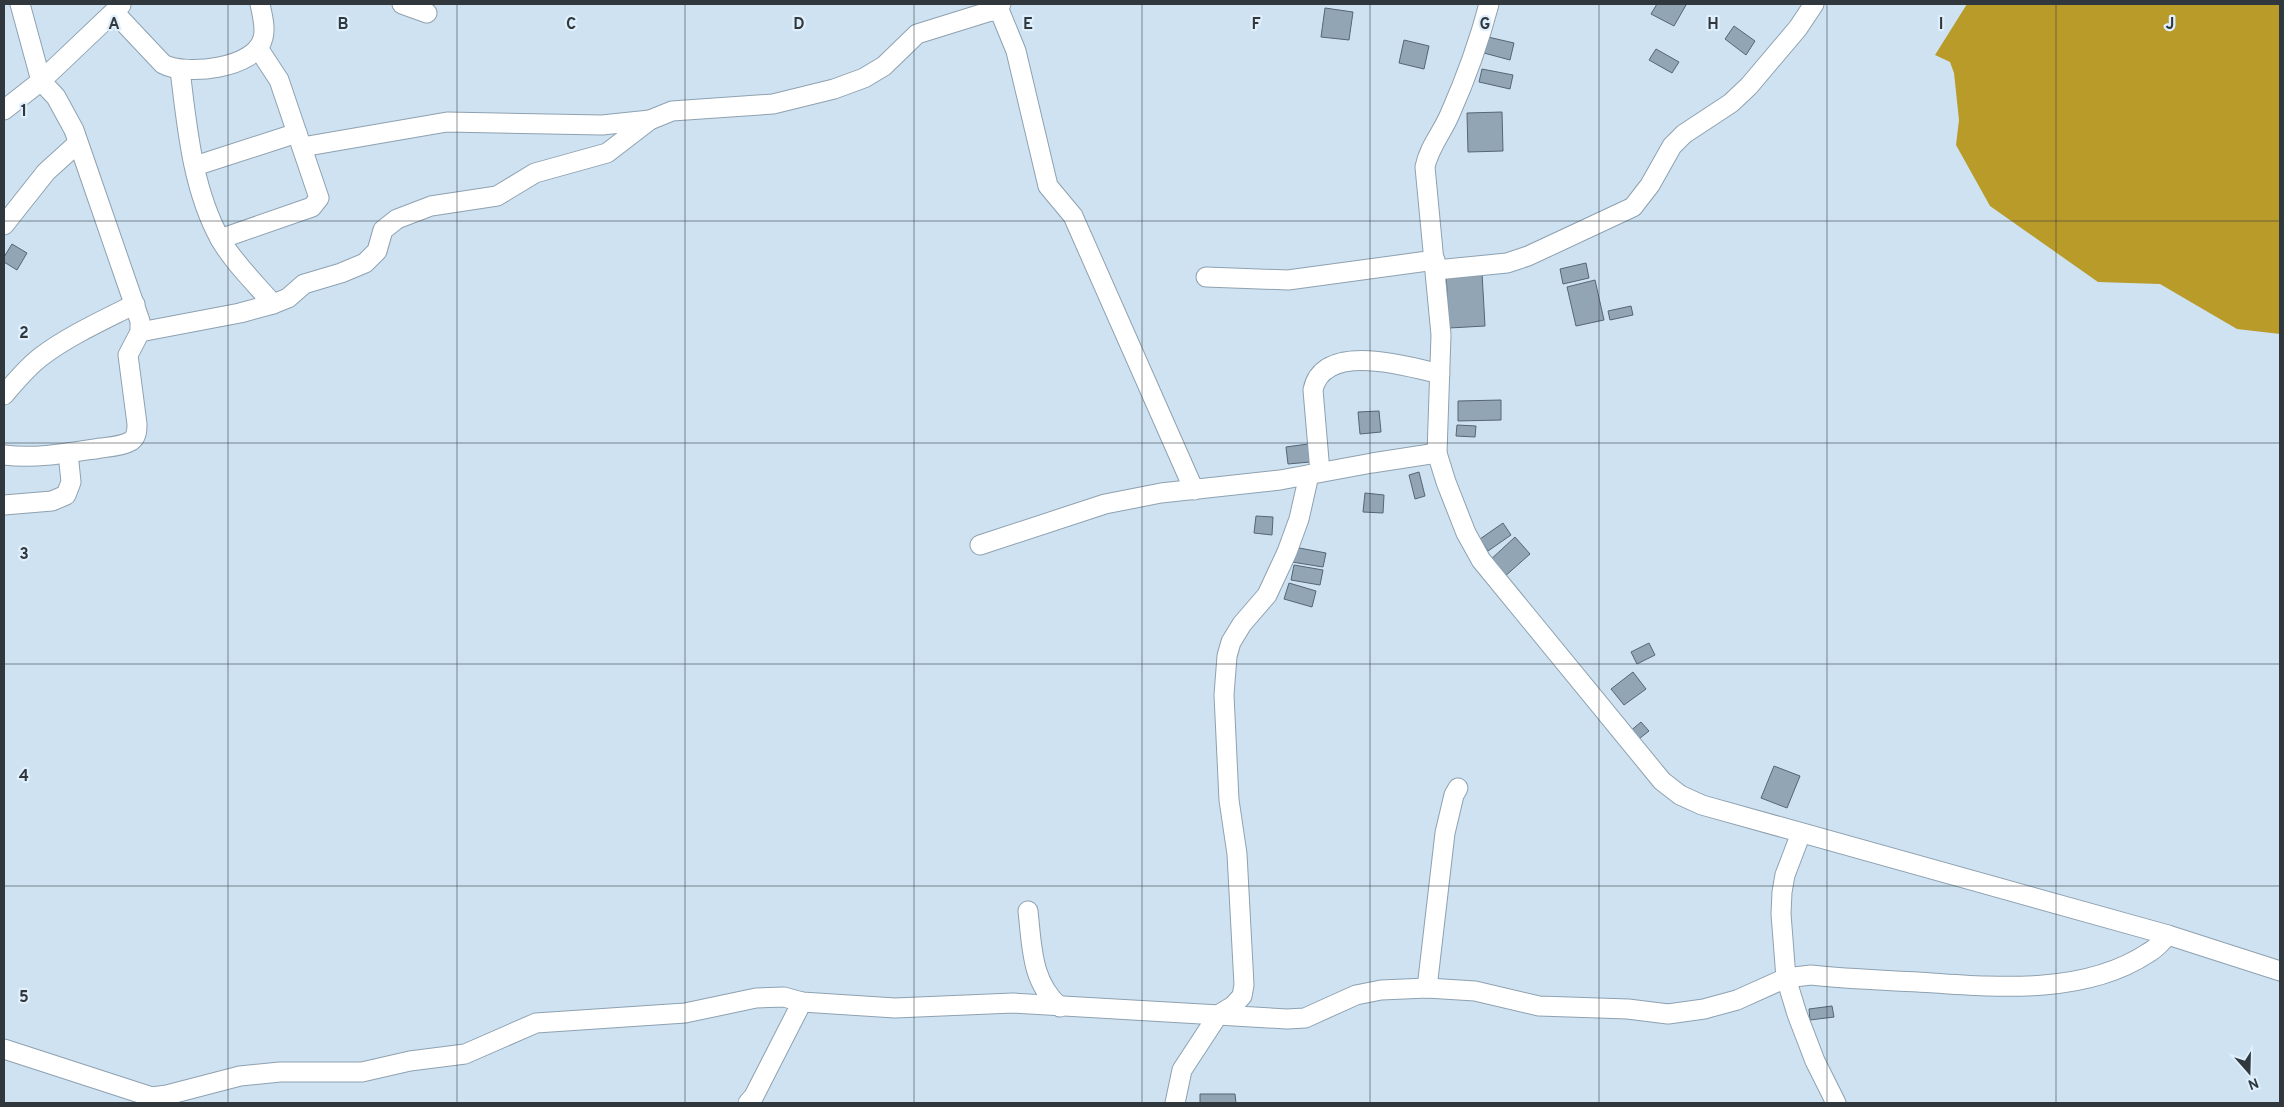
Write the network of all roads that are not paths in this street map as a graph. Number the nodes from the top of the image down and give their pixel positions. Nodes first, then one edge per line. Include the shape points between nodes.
1 (20, 4) edge
2 (260, 4) edge
3 (402, 4) edge
4 (1488, 4) edge
5 (1814, 4) edge
6 (996, 7) edge
7 (118, 8) edge
8 (427, 13) dead end
9 (258, 48) junction
10 (180, 70) junction
11 (41, 81) junction
12 (4, 110) edge
13 (650, 120) junction
14 (300, 140) junction
15 (78, 143) junction
16 (195, 166) junction
17 (4, 226) edge
18 (220, 239) junction
19 (1435, 265) junction
20 (1206, 276) dead end
21 (135, 304) junction
22 (273, 304) junction
23 (140, 332) junction
24 (1440, 374) junction
25 (4, 394) edge
26 (68, 453) junction
27 (1437, 453) junction
28 (4, 455) edge
29 (1315, 473) junction
30 (1194, 490) junction
31 (4, 505) edge
32 (980, 545) dead end
33 (1458, 788) dead end
34 (1801, 833) junction
35 (1028, 911) dead end
36 (2168, 935) junction
37 (2280, 971) edge
38 (1786, 978) junction
39 (1427, 988) junction
40 (802, 1002) junction
41 (1060, 1007) junction
42 (1218, 1015) junction
43 (4, 1049) edge
44 (154, 1100) edge
45 (748, 1103) edge
46 (1175, 1103) edge
47 (1836, 1103) edge

1 - 11 street
2 - 9 street via 264,28
3 - 8 street
4 - 19 street via 1470,68 1428,154 1425,167
5 - 19 street via 1749,86 1672,146 1634,206 1507,263
6 - 13 street via 917,34 884,66 864,78 834,89 773,104 672,111
6 - 30 street via 1016,51 1048,186 1073,216
7 - 10 street via 163,64
7 - 11 street
9 - 10 street via 246,58 229,65
9 - 14 street via 279,80
10 - 16 street
11 - 12 street
11 - 15 street via 66,113
13 - 14 street via 595,125 447,122
13 - 22 street via 607,152 535,173 497,196 431,206 397,219 383,230 377,251 365,262 342,273 304,284 288,298
14 - 16 street
14 - 18 street via 318,192 316,204
15 - 17 street via 46,172
15 - 21 street
16 - 18 street via 208,212
18 - 22 street
19 - 20 street via 1288,280
19 - 24 street via 1442,335
21 - 23 street
21 - 25 street via 42,356
22 - 23 street
23 - 26 street via 128,355 136,435 131,441 117,445
24 - 27 street
24 - 29 street via 1364,360 1344,362 1320,373 1313,390
26 - 28 street via 37,457
26 - 31 street via 71,482 66,495 52,501
27 - 29 street
27 - 34 street via 1466,533 1481,560 1662,781 1680,795 1702,805
29 - 30 street
29 - 42 street via 1287,552 1267,595 1242,624 1227,656 1224,695 1229,800 1237,854 1244,985 1242,996 1234,1006
30 - 32 street via 1105,504
33 - 39 street via 1445,833
34 - 36 street
34 - 38 street via 1782,892
35 - 41 street via 1039,979 1044,990
36 - 37 street
36 - 38 street via 2150,953 2134,962 2106,974 2067,984 1981,986 1811,975
38 - 39 street via 1737,1000 1668,1014 1628,1009 1539,1006 1475,991
38 - 47 street via 1815,1061
39 - 42 street via 1381,990 1356,995 1305,1018
40 - 41 street via 895,1008 1013,1003
40 - 44 street via 784,997 756,998 685,1013 536,1023 455,1057 410,1061 362,1072 280,1072 240,1076
40 - 45 street
41 - 42 street
42 - 46 street via 1182,1070
43 - 44 street

